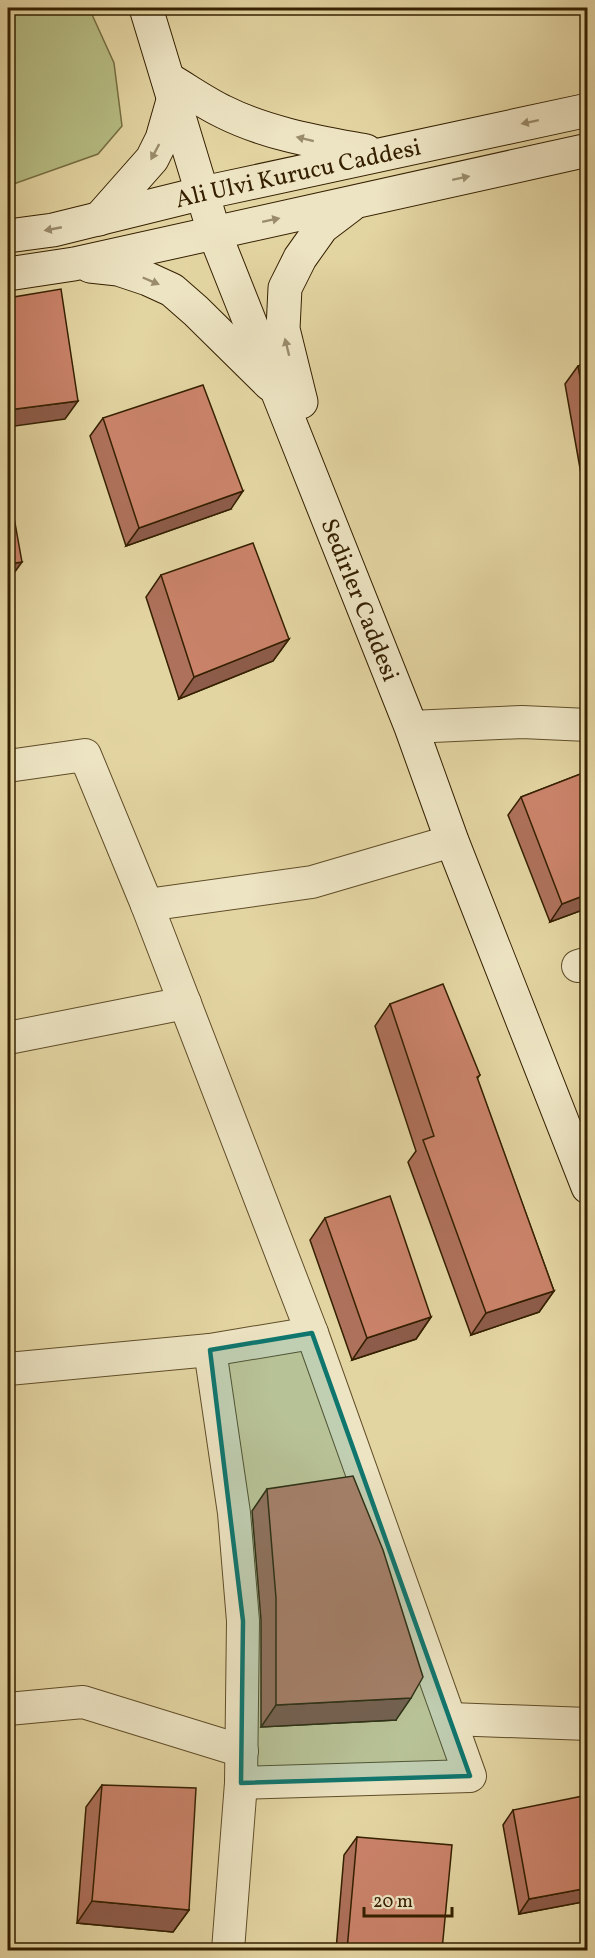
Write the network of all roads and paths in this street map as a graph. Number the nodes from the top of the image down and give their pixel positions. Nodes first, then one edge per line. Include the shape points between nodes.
1 (146, 8) edge
2 (171, 88) junction
3 (588, 110) edge
4 (588, 150) edge
5 (383, 154) junction
6 (202, 193) junction
7 (355, 201) junction
8 (99, 219) junction
9 (214, 232) junction
10 (8, 236) edge
11 (74, 264) junction
12 (8, 274) edge
13 (279, 393) junction
14 (332, 526) junction
15 (588, 725) edge
16 (411, 727) junction
17 (8, 766) edge
18 (452, 841) junction
19 (147, 905) junction
20 (185, 1003) junction
21 (8, 1038) edge
22 (588, 1186) edge
23 (312, 1333) junction
24 (210, 1350) junction
25 (8, 1369) edge
26 (8, 1709) edge
27 (450, 1719) junction
28 (588, 1724) edge
29 (242, 1751) junction
30 (241, 1783) junction
31 (228, 1950) edge

1 - 2 main road, Sedirler Caddesi
5 -> 2 main road via 304,140 259,126
2 - 6 main road, Sedirler Caddesi
2 -> 8 main road via 162,139 152,159
3 -> 5 main road, Ali Ulvi Kurucu Caddesi
7 -> 4 main road, Ali Ulvi Kurucu Caddesi
5 - 6 main road, Ali Ulvi Kurucu Caddesi
6 - 8 main road, Ali Ulvi Kurucu Caddesi
6 - 9 main road, Sedirler Caddesi
9 -> 7 main road, Ali Ulvi Kurucu Caddesi
14 -> 7 main road via 283,329 285,288 322,227
8 -> 10 main road, Ali Ulvi Kurucu Caddesi
9 - 11 main road, Ali Ulvi Kurucu Caddesi
9 - 13 main road, Sedirler Caddesi
11 - 12 main road, Ali Ulvi Kurucu Caddesi
11 -> 13 main road via 118,269 172,290
13 - 14 main road, Sedirler Caddesi
14 - 16 main road, Sedirler Caddesi
15 - 16 street via 522,722
16 - 18 main road, Sedirler Caddesi
17 - 19 street via 85,755
18 - 19 street via 312,882
18 - 22 main road, Sedirler Caddesi
19 - 20 street
20 - 21 street
20 - 23 street
23 - 24 street
23 - 27 street
24 - 25 street
24 - 29 street via 234,1513 243,1621
26 - 29 street via 83,1702
27 - 28 street
27 - 30 street via 470,1776
29 - 30 street
30 - 31 street

